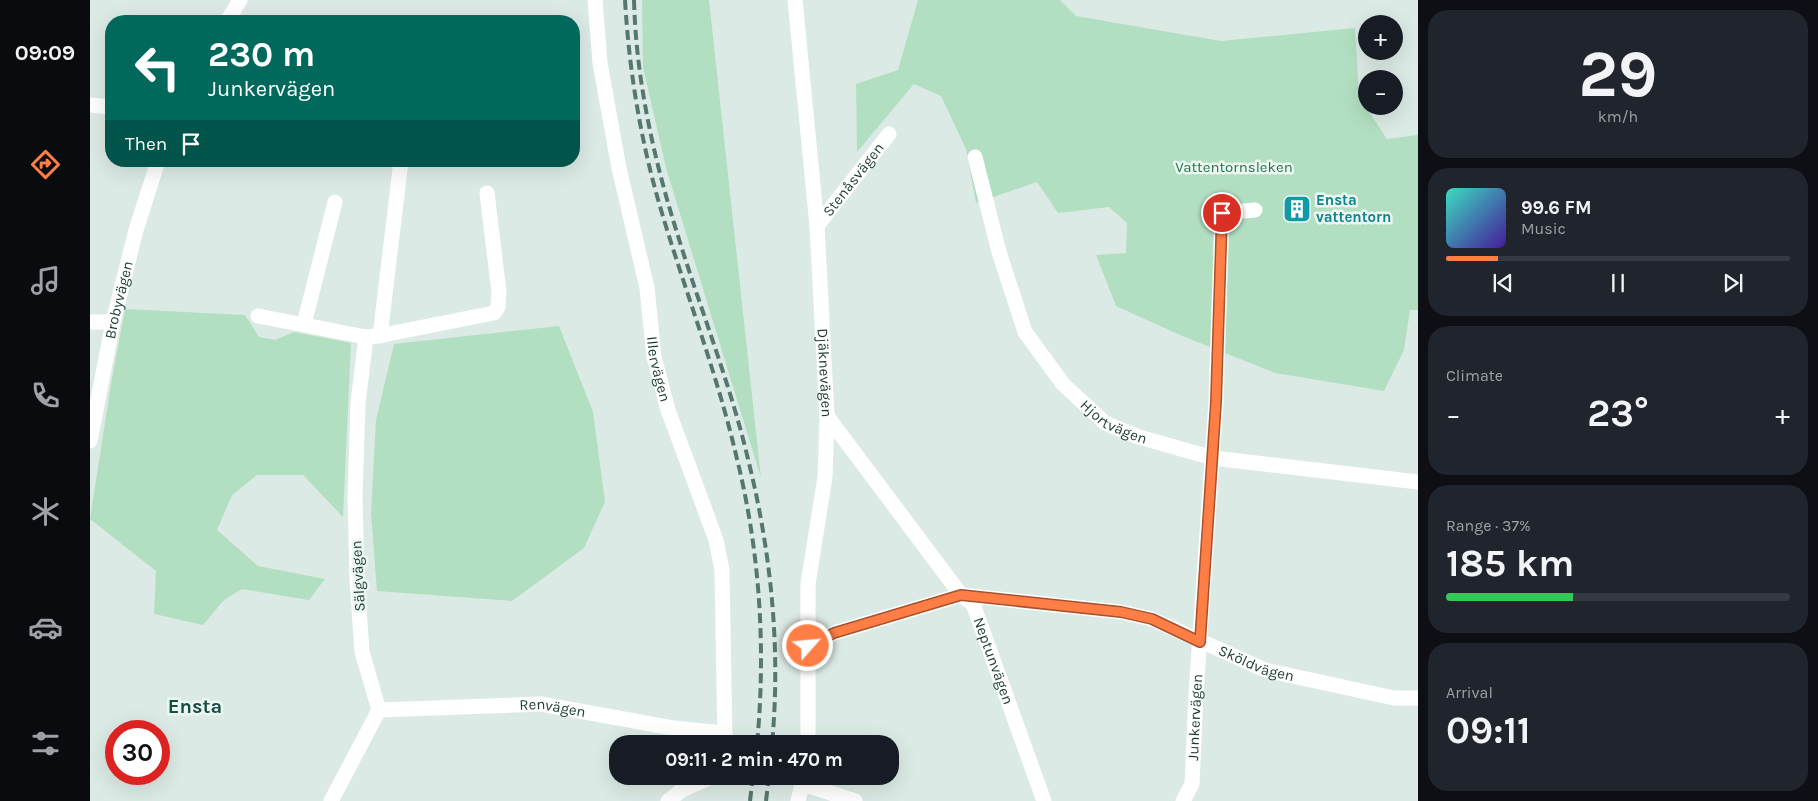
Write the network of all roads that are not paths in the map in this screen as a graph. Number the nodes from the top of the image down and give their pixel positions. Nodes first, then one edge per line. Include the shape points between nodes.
1 (240, 0) edge
2 (595, 0) edge
3 (795, 0) edge
4 (231, 15) edge
5 (90, 105) edge
6 (105, 107) edge
7 (890, 134) dead end
8 (975, 156) dead end
9 (156, 167) edge
10 (400, 167) edge
11 (487, 193) dead end
12 (335, 202) dead end
13 (1255, 210) dead end
14 (817, 226) junction
15 (258, 316) dead end
16 (90, 322) edge
17 (113, 322) junction
18 (304, 324) junction
19 (373, 336) junction
20 (827, 416) junction
21 (90, 441) edge
22 (1213, 458) junction
23 (1418, 482) edge
24 (961, 595) junction
25 (1200, 642) junction
26 (808, 646) junction
27 (1418, 698) edge
28 (379, 710) junction
29 (709, 735) edge
30 (725, 735) edge
31 (808, 735) edge
32 (693, 785) edge
33 (803, 785) edge
34 (816, 785) edge
35 (331, 801) edge
36 (668, 801) edge
37 (798, 801) edge
38 (855, 801) edge
39 (1044, 801) edge
40 (1182, 801) edge

1 - 4 street
2 - 30 street, Illervägen via 600,63 619,168 647,288 654,357 668,410 716,540 722,570
3 - 14 street, Djäknevägen
5 - 6 street
7 - 14 street, Stenåsvägen
8 - 22 street, Hjortvägen via 998,252 1025,332 1063,384 1105,423 1139,437
9 - 17 street, Brobyvägen
10 - 19 street, Sälgvägen
11 - 19 street via 499,292 498,308 494,313
12 - 18 street
13 - 22 street, Junkervägen via 1222,213
14 - 20 street, Djäknevägen
15 - 18 street
16 - 17 street
17 - 21 street, Brobyvägen
18 - 19 street
19 - 28 street, Sälgvägen via 358,403 354,497 362,652
20 - 24 street, Neptunvägen
20 - 26 street, Djäknevägen via 825,476 808,584
22 - 23 street, Hjortvägen
22 - 25 street, Junkervägen
24 - 25 street, Sköldvägen via 1121,612 1152,619
24 - 26 street, Sköldvägen via 834,633
24 - 39 street, Neptunvägen via 973,604
25 - 27 street, Sköldvägen via 1265,670 1394,698
25 - 40 street, Junkervägen via 1192,784
26 - 31 street, Djäknevägen
28 - 29 street, Renvägen via 541,704
28 - 35 street
32 - 36 street
33 - 37 street
34 - 38 street

